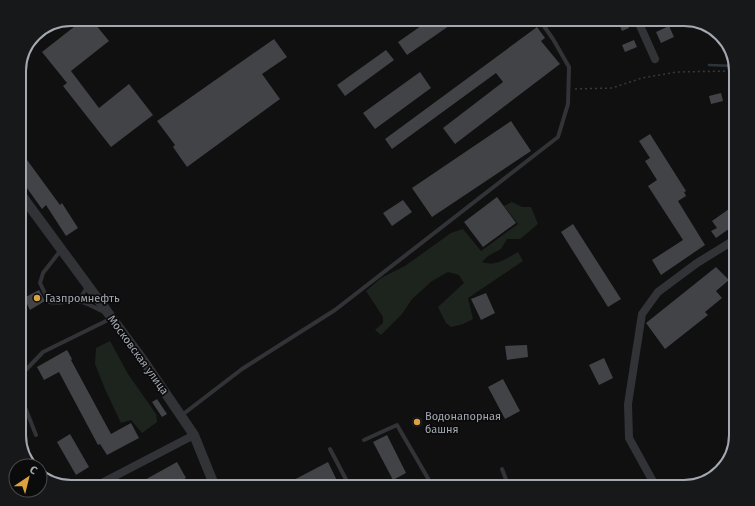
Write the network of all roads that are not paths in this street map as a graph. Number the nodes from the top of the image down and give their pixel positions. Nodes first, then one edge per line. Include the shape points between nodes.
1 (544, 26) edge
2 (640, 26) edge
3 (655, 59) dead end
4 (26, 202) edge
5 (729, 243) edge
6 (61, 250) junction
7 (87, 285) junction
8 (74, 301) junction
9 (111, 316) junction
10 (26, 369) edge
11 (26, 410) edge
12 (181, 416) junction
13 (36, 435) dead end
14 (194, 435) junction
15 (364, 440) dead end
16 (330, 449) dead end
17 (502, 469) dead end
18 (109, 479) edge
19 (213, 480) edge
20 (346, 480) edge
21 (429, 480) edge
22 (506, 480) edge
23 (652, 480) edge

1 - 12 lane via 569,67 568,104 558,137 335,310 242,369
2 - 3 street
4 - 6 street, Московская улица
5 - 23 street via 658,292 642,314 628,404 629,438
6 - 7 street, Московская улица
6 - 8 lane via 42,273 40,284 49,302 59,304
7 - 8 lane via 81,297
7 - 9 street, Московская улица
8 - 9 lane via 89,303
9 - 10 lane via 43,352
9 - 12 street, Московская улица
11 - 13 lane
12 - 14 street, Московская улица
14 - 18 street
14 - 19 street, Московская улица
15 - 21 lane via 397,425
16 - 20 lane
17 - 22 lane

